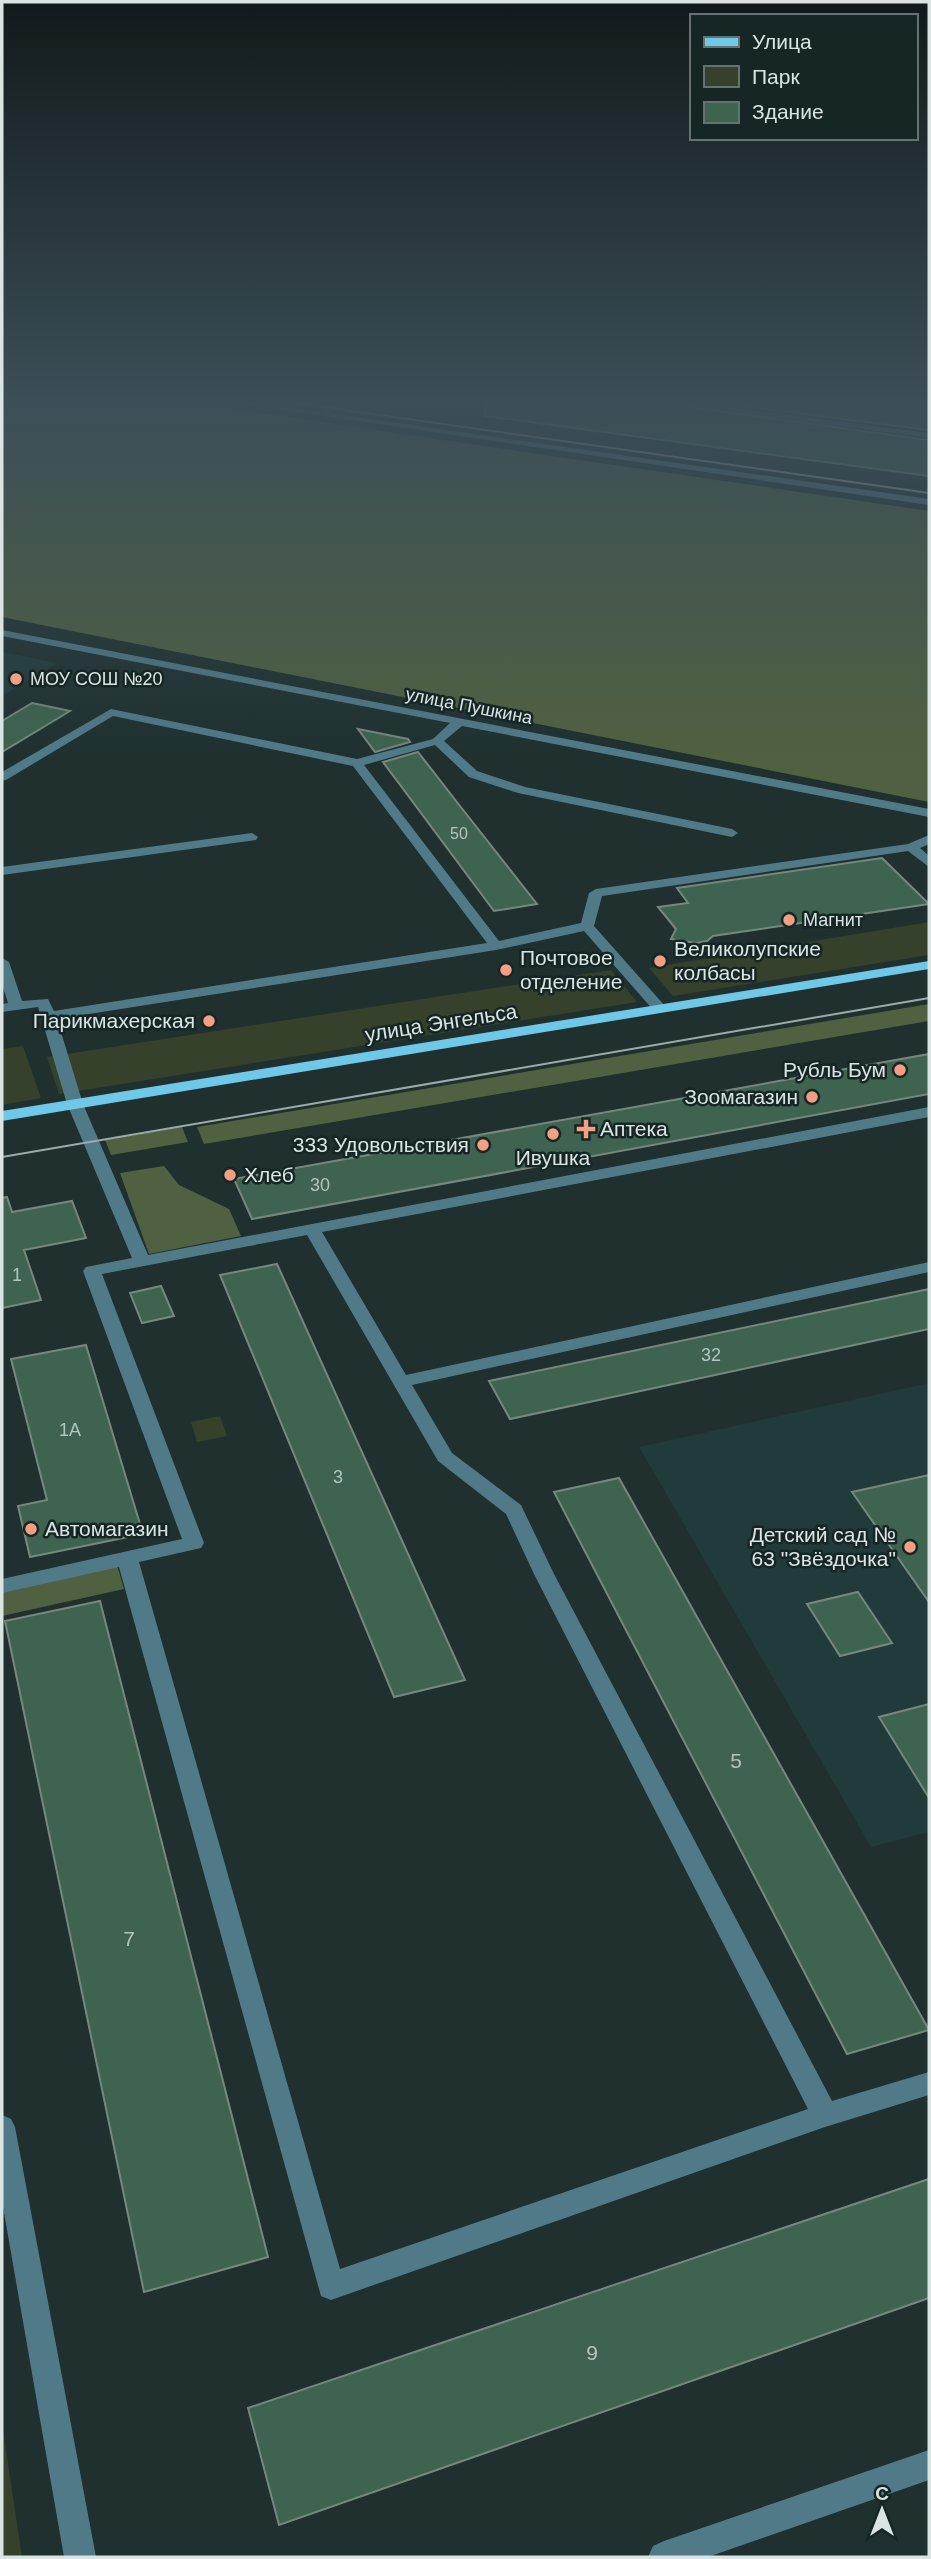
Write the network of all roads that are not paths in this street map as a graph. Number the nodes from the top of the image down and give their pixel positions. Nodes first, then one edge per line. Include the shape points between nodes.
1 (2, 633) edge
2 (459, 722) junction
3 (437, 741) junction
4 (357, 763) junction
5 (2, 777) edge
6 (929, 813) edge
7 (732, 833) dead end
8 (252, 838) dead end
9 (929, 839) edge
10 (911, 847) junction
11 (929, 863) edge
12 (2, 871) edge
13 (587, 926) junction
14 (496, 946) junction
15 (2, 962) edge
16 (929, 965) edge
17 (9, 1007) edge
18 (660, 1009) junction
19 (49, 1016) junction
20 (75, 1104) junction
21 (929, 1112) edge
22 (2, 1116) edge
23 (312, 1229) junction
24 (142, 1261) junction
25 (929, 1267) edge
26 (401, 1382) junction
27 (127, 1558) junction
28 (2, 1586) edge
29 (929, 2084) edge
30 (825, 2115) junction
31 (2, 2127) edge
32 (929, 2465) edge
33 (80, 2557) edge
34 (664, 2557) edge

1 - 2 street, улица Пушкина
2 - 3 street
2 - 6 street, улица Пушкина
3 - 4 street
3 - 7 street via 473,774 510,786
4 - 5 street via 111,712
4 - 14 street
8 - 12 street
9 - 10 street
10 - 11 street
10 - 13 street via 596,893
13 - 14 street
13 - 18 street
14 - 19 street
15 - 17 street
16 - 18 main road, улица Энгельса
17 - 19 street via 43,1002
18 - 20 main road, улица Энгельса
19 - 20 street
20 - 22 main road, улица Энгельса
20 - 24 street
21 - 23 street
23 - 24 street
23 - 26 street
24 - 27 street via 92,1270 194,1543
25 - 26 street
26 - 30 street via 445,1457 514,1510
27 - 28 street
27 - 30 street via 331,2286
29 - 30 street
31 - 33 street
32 - 34 street

